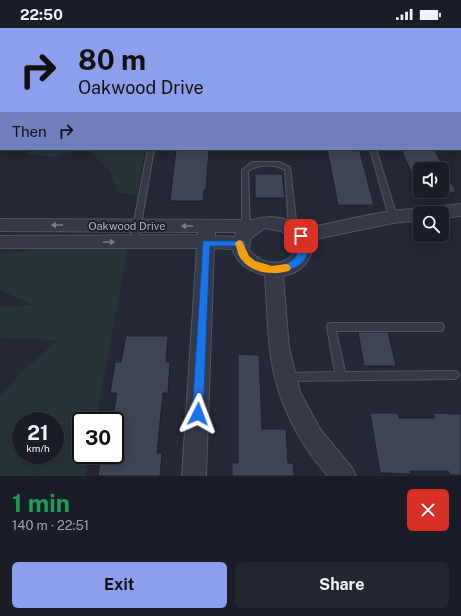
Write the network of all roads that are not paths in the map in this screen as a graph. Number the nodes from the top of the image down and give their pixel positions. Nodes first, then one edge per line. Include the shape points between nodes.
1 (151, 150) edge
2 (373, 150) edge
3 (461, 210) edge
4 (449, 211) edge
5 (413, 215) edge
6 (393, 217) junction
7 (0, 225) edge
8 (250, 226) junction
9 (297, 233) junction
10 (135, 234) junction
11 (206, 235) junction
12 (0, 242) edge
13 (240, 243) junction
14 (274, 270) junction
15 (440, 327) dead end
16 (454, 375) dead end
17 (341, 376) junction
18 (285, 377) junction
19 (194, 476) edge
20 (344, 476) edge

1 - 10 lane
2 - 6 lane
3 - 4 street
5 - 6 street
6 - 9 street
10 -> 7 street, Oakwood Drive
8 - 9 street via 266,222 277,223
8 - 9 lane via 245,170 254,164 279,164 288,169
8 - 11 street, Oakwood Drive
8 - 13 street
9 - 14 street via 304,244 304,252 300,259 293,265
10 - 11 street, Oakwood Drive
12 -> 10 street, Oakwood Drive
11 - 13 street, Oakwood Drive
11 - 19 street
13 - 14 street via 245,258 252,264
14 - 18 street via 278,340
15 - 17 lane via 331,327
16 - 17 lane
17 - 18 lane
18 - 20 street via 306,428 326,458

